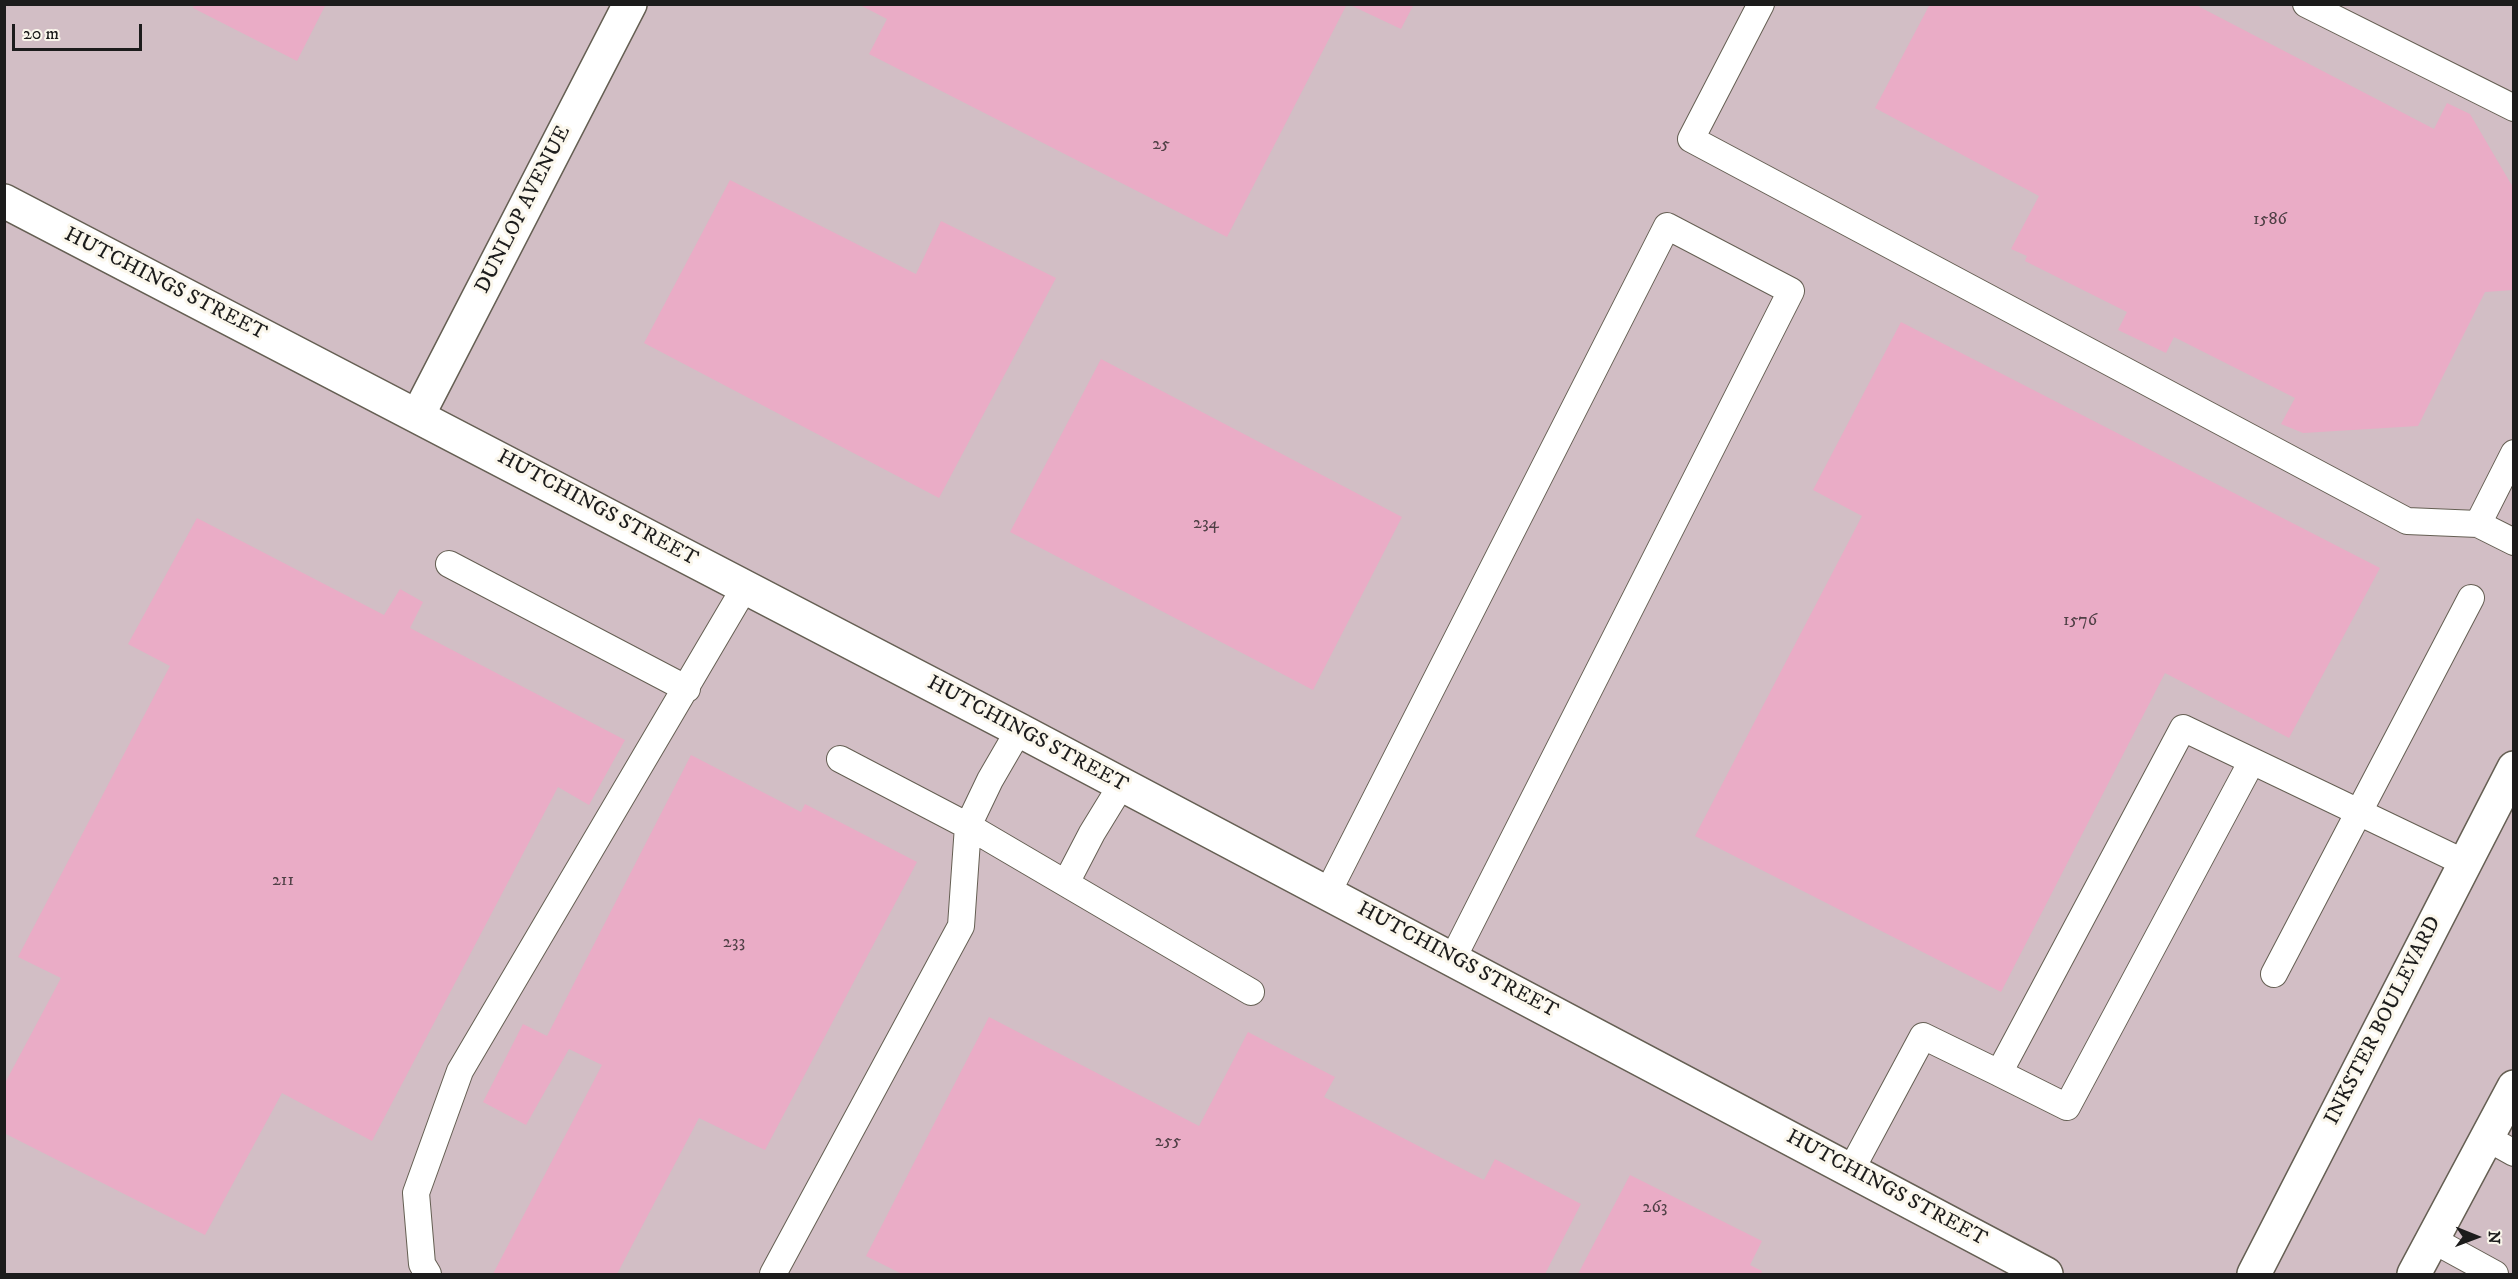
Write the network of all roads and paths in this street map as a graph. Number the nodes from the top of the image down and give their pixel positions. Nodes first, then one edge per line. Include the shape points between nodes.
1 (630, 4) edge
2 (1761, 4) edge
3 (2306, 4) edge
4 (2514, 108) edge
5 (4, 201) edge
6 (418, 415) junction
7 (2514, 453) edge
8 (2478, 524) junction
9 (2514, 542) edge
10 (449, 564) dead end
11 (745, 587) junction
12 (2471, 598) dead end
13 (687, 689) junction
14 (1020, 730) junction
15 (840, 759) dead end
16 (2252, 761) junction
17 (2514, 768) edge
18 (1122, 784) junction
19 (2359, 813) junction
20 (968, 826) junction
21 (2464, 863) junction
22 (1066, 883) junction
23 (1328, 892) junction
24 (1452, 960) junction
25 (2274, 974) dead end
26 (1251, 992) dead end
27 (1998, 1073) junction
28 (2514, 1087) edge
29 (2500, 1146) edge
30 (1851, 1170) junction
31 (2433, 1240) junction
32 (428, 1275) edge
33 (773, 1275) edge
34 (2046, 1275) edge
35 (2254, 1275) edge
36 (2414, 1275) edge
37 (2495, 1275) edge

1 - 6 street, DUNLOP AVENUE
2 - 8 lane via 1691,139 2407,521
3 - 4 lane
5 - 6 street, HUTCHINGS STREET
6 - 11 street, HUTCHINGS STREET
7 - 8 lane
8 - 9 lane
10 - 13 lane
11 - 13 lane
11 - 14 street, HUTCHINGS STREET
12 - 19 lane
13 - 32 lane via 460,1071 416,1193 422,1264
14 - 18 street, HUTCHINGS STREET
14 - 20 lane
15 - 20 lane
16 - 19 lane
16 - 27 lane via 2183,728
16 - 27 lane via 2067,1107
17 - 21 street, INKSTER BOULEVARD
18 - 22 lane
18 - 23 street, HUTCHINGS STREET
19 - 21 lane
19 - 25 lane
20 - 22 lane
20 - 33 lane via 961,926
21 - 35 street, INKSTER BOULEVARD
22 - 26 lane
23 - 24 street, HUTCHINGS STREET
23 - 24 lane via 1666,226 1791,291
24 - 30 street, HUTCHINGS STREET
27 - 30 lane via 1923,1036
28 - 29 street
29 - 31 street
30 - 34 street, HUTCHINGS STREET
31 - 36 street
31 - 37 lane

